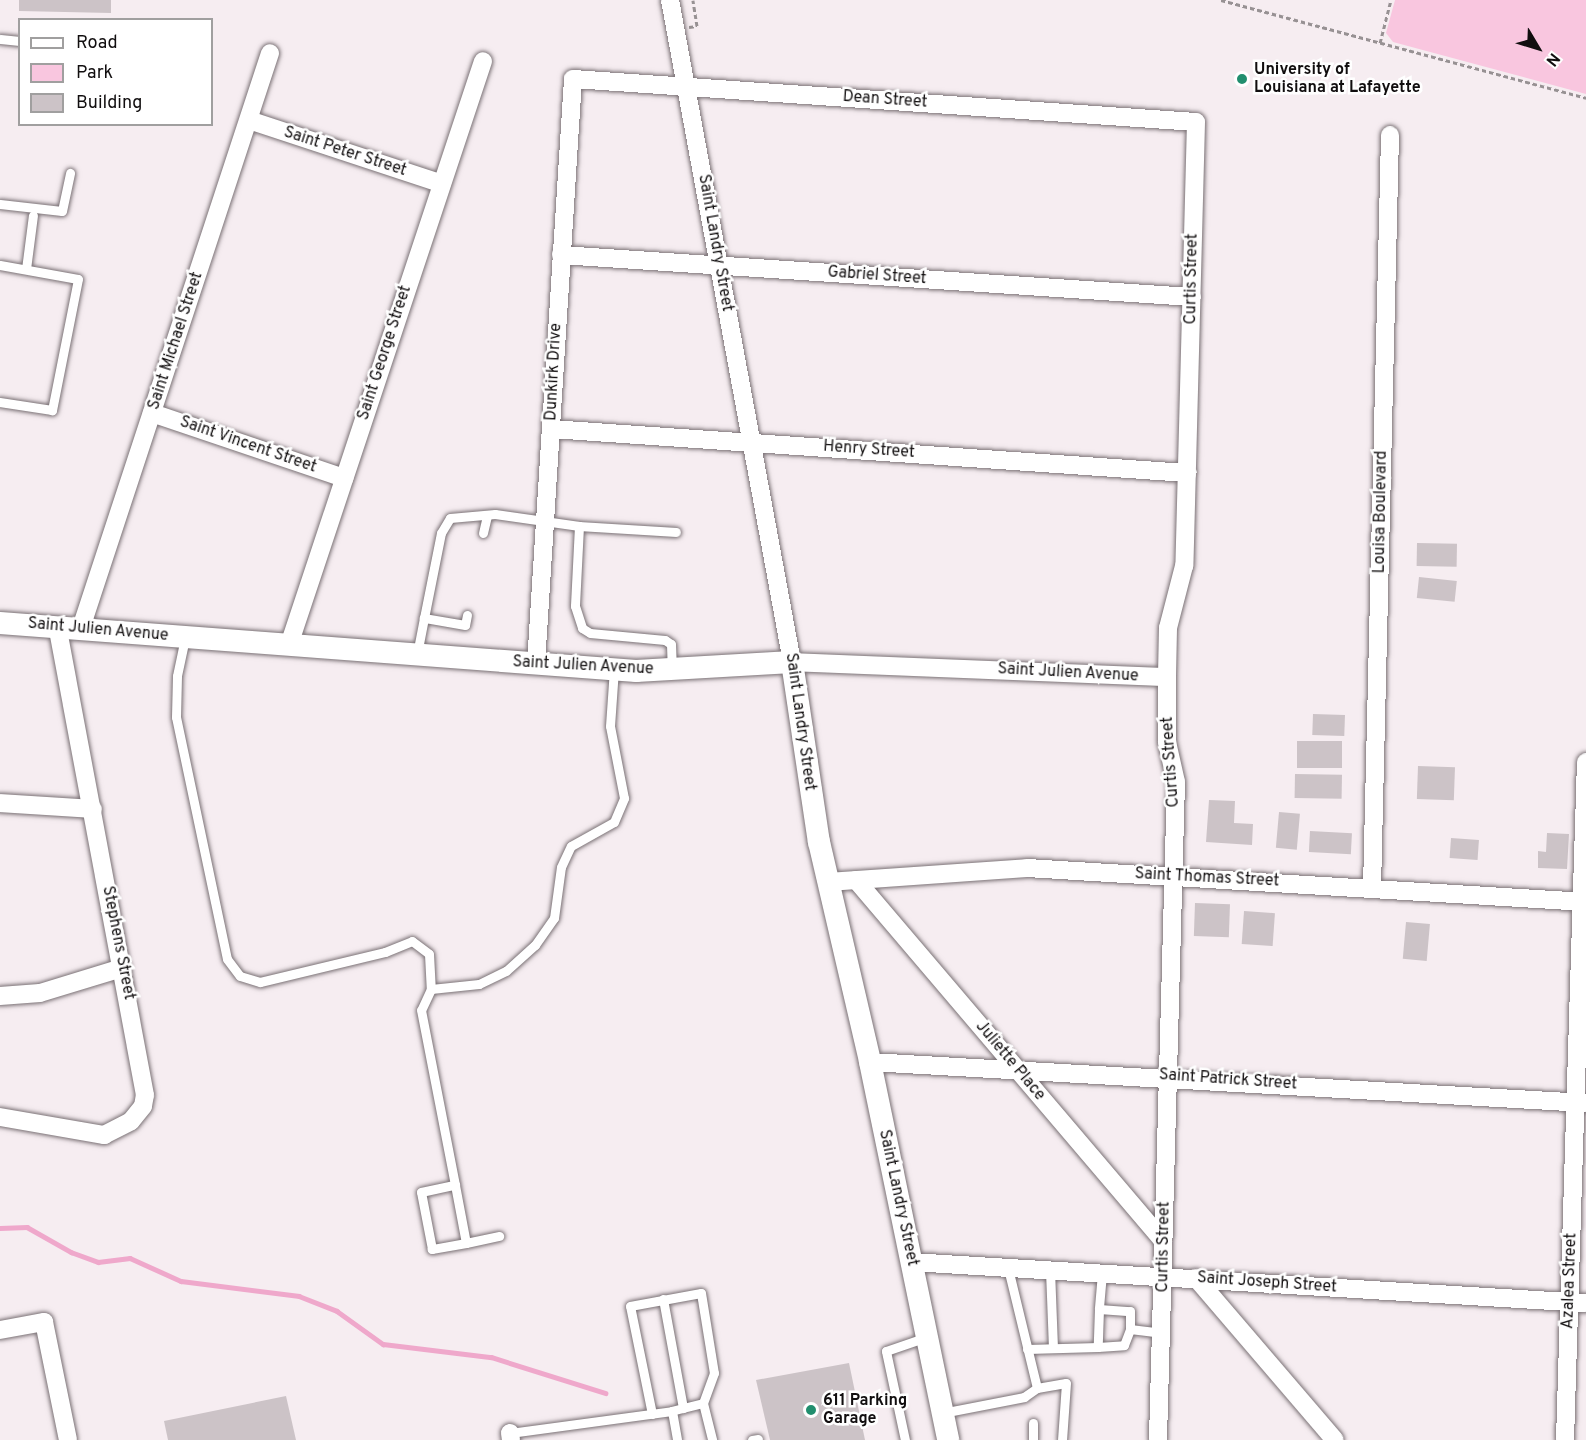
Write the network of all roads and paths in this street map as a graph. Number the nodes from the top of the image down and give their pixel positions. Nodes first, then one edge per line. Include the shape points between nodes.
1 (670, 0) edge
2 (1221, 0) edge
3 (1392, 0) edge
4 (0, 39) edge
5 (18, 41) edge
6 (1380, 43) junction
7 (270, 53) dead end
8 (483, 61) dead end
9 (573, 79) joint
10 (686, 87) junction
11 (1586, 98) edge
12 (249, 120) junction
13 (1196, 122) joint
14 (1390, 135) dead end
15 (70, 173) dead end
16 (442, 184) junction
17 (0, 204) edge
18 (33, 215) dead end
19 (561, 255) junction
20 (0, 265) edge
21 (719, 265) junction
22 (26, 269) junction
23 (1192, 297) junction
24 (0, 402) edge
25 (152, 413) junction
26 (551, 429) junction
27 (751, 442) junction
28 (1187, 473) junction
29 (344, 478) junction
30 (487, 515) junction
31 (545, 522) junction
32 (579, 526) junction
33 (676, 532) dead end
34 (483, 533) dead end
35 (466, 615) dead end
36 (424, 618) junction
37 (0, 623) edge
38 (57, 626) junction
39 (81, 628) junction
40 (185, 638) junction
41 (289, 645) junction
42 (417, 654) junction
43 (792, 662) junction
44 (536, 664) junction
45 (614, 669) junction
46 (672, 670) junction
47 (1167, 677) junction
48 (1586, 762) edge
49 (0, 803) edge
50 (93, 809) junction
51 (1174, 876) junction
52 (856, 880) junction
53 (828, 882) junction
54 (1372, 888) junction
55 (1584, 902) edge
56 (122, 969) junction
57 (432, 989) junction
58 (0, 996) edge
59 (870, 1062) junction
60 (1015, 1067) junction
61 (1168, 1076) junction
62 (1581, 1103) edge
63 (0, 1116) edge
64 (455, 1185) junction
65 (499, 1236) dead end
66 (1163, 1241) junction
67 (466, 1243) junction
68 (911, 1262) junction
69 (1008, 1268) junction
70 (1050, 1270) junction
71 (1102, 1273) junction
72 (1164, 1277) junction
73 (1196, 1278) junction
74 (663, 1299) junction
75 (1577, 1303) edge
76 (1099, 1309) junction
77 (1130, 1329) junction
78 (0, 1330) edge
79 (1161, 1334) junction
80 (927, 1337) junction
81 (1053, 1347) junction
82 (1098, 1347) junction
83 (1027, 1349) junction
84 (1036, 1388) junction
85 (703, 1403) junction
86 (683, 1408) junction
87 (672, 1411) junction
88 (942, 1413) junction
89 (652, 1414) junction
90 (1033, 1423) dead end
91 (511, 1437) edge
92 (68, 1440) edge
93 (677, 1440) edge
94 (712, 1440) edge
95 (905, 1440) edge
96 (948, 1440) edge
97 (1033, 1440) edge
98 (1062, 1440) edge
99 (1158, 1440) edge
100 (1335, 1440) edge
101 (1565, 1440) edge

1 - 10 street, Saint Landry Street
2 - 6 path
3 - 6 path
4 - 5 lane
6 - 11 path
7 - 12 street, Saint Michael Street
8 - 16 street, Saint George Street
9 - 10 street, Dean Street
9 - 19 street, Dunkirk Drive
10 - 13 street, Dean Street
10 - 21 street, Saint Landry Street
12 - 16 street, Saint Peter Street
12 - 25 street, Saint Michael Street
13 - 23 street, Curtis Street
14 - 54 street, Louisa Boulevard
15 - 17 lane via 62,211
16 - 29 street, Saint George Street
18 - 22 lane
19 - 21 street, Gabriel Street
19 - 26 street, Dunkirk Drive
20 - 22 lane
21 - 23 street, Gabriel Street
21 - 27 street, Saint Landry Street
22 - 24 lane via 78,279 52,410
23 - 28 street, Curtis Street
25 - 29 street, Saint Vincent Street
25 - 39 street, Saint Michael Street
26 - 27 street, Henry Street
26 - 31 street, Dunkirk Drive
27 - 28 street, Henry Street
27 - 43 street, Saint Landry Street
28 - 47 street, Curtis Street via 1184,566 1168,628
29 - 41 street, Saint George Street
30 - 31 lane
30 - 34 lane
30 - 36 lane via 450,518 441,533
31 - 32 lane
31 - 44 street, Dunkirk Drive
32 - 33 lane
32 - 46 lane via 575,606 582,628 590,633 665,640 671,644
35 - 36 lane via 465,625
36 - 42 lane
37 - 38 street, Saint Julien Avenue
38 - 39 street, Saint Julien Avenue
38 - 50 street, Stephens Street
39 - 40 street, Saint Julien Avenue
40 - 41 street, Saint Julien Avenue
40 - 57 lane via 177,676 176,717 227,959 240,976 260,982 385,952 412,941 429,954
41 - 42 street, Saint Julien Avenue
42 - 44 street, Saint Julien Avenue
43 - 46 street, Saint Julien Avenue
43 - 47 street, Saint Julien Avenue
43 - 53 street, Saint Landry Street
44 - 45 street, Saint Julien Avenue
45 - 46 street, Saint Julien Avenue
45 - 57 lane via 610,726 624,798 614,822 571,846 561,867 554,918 535,945 506,971 479,984
47 - 51 street, Curtis Street via 1167,742 1176,782
48 - 55 street, Azalea Street
49 - 50 street
50 - 56 street, Stephens Street
51 - 52 street, Saint Thomas Street via 1001,868
51 - 54 street, Saint Thomas Street
51 - 61 street, Curtis Street
52 - 53 street, Saint Thomas Street
52 - 60 street, Juliette Place
53 - 59 street, Saint Landry Street
54 - 55 street, Saint Thomas Street
55 - 62 street, Azalea Street
56 - 58 street via 40,993
56 - 63 street, Stephens Street via 144,1074 145,1095 139,1113 123,1128 98,1135
57 - 64 lane via 421,1011
59 - 60 street, Saint Patrick Street
59 - 68 street, Saint Landry Street
60 - 61 street, Saint Patrick Street
60 - 66 street, Juliette Place
61 - 62 street, Saint Patrick Street
61 - 66 street, Curtis Street
62 - 75 street, Azalea Street
64 - 67 lane
64 - 67 lane via 421,1192 432,1249
65 - 67 lane
66 - 72 street, Curtis Street
68 - 69 street, Saint Joseph Street
68 - 80 street, Saint Landry Street
69 - 70 street, Saint Joseph Street
69 - 83 lane
70 - 71 street, Saint Joseph Street
70 - 81 lane
71 - 72 street, Saint Joseph Street
71 - 76 lane
72 - 73 street, Saint Joseph Street
72 - 79 street, Curtis Street
73 - 75 street, Saint Joseph Street
73 - 100 street
74 - 85 lane via 701,1293 714,1373
74 - 86 lane
74 - 89 lane via 630,1306
75 - 101 street, Azalea Street
76 - 77 lane via 1130,1311
76 - 82 lane
77 - 79 lane
77 - 82 lane via 1124,1346
78 - 92 street via 44,1322
79 - 99 street, Curtis Street
80 - 88 street, Saint Landry Street
80 - 95 lane via 886,1352
81 - 82 lane
81 - 83 lane
83 - 84 lane
84 - 88 lane via 1024,1397
84 - 98 lane via 1066,1383
85 - 86 lane
85 - 94 lane
86 - 87 lane
87 - 89 lane
87 - 93 lane
88 - 96 street, Saint Landry Street
89 - 91 lane
90 - 97 lane

